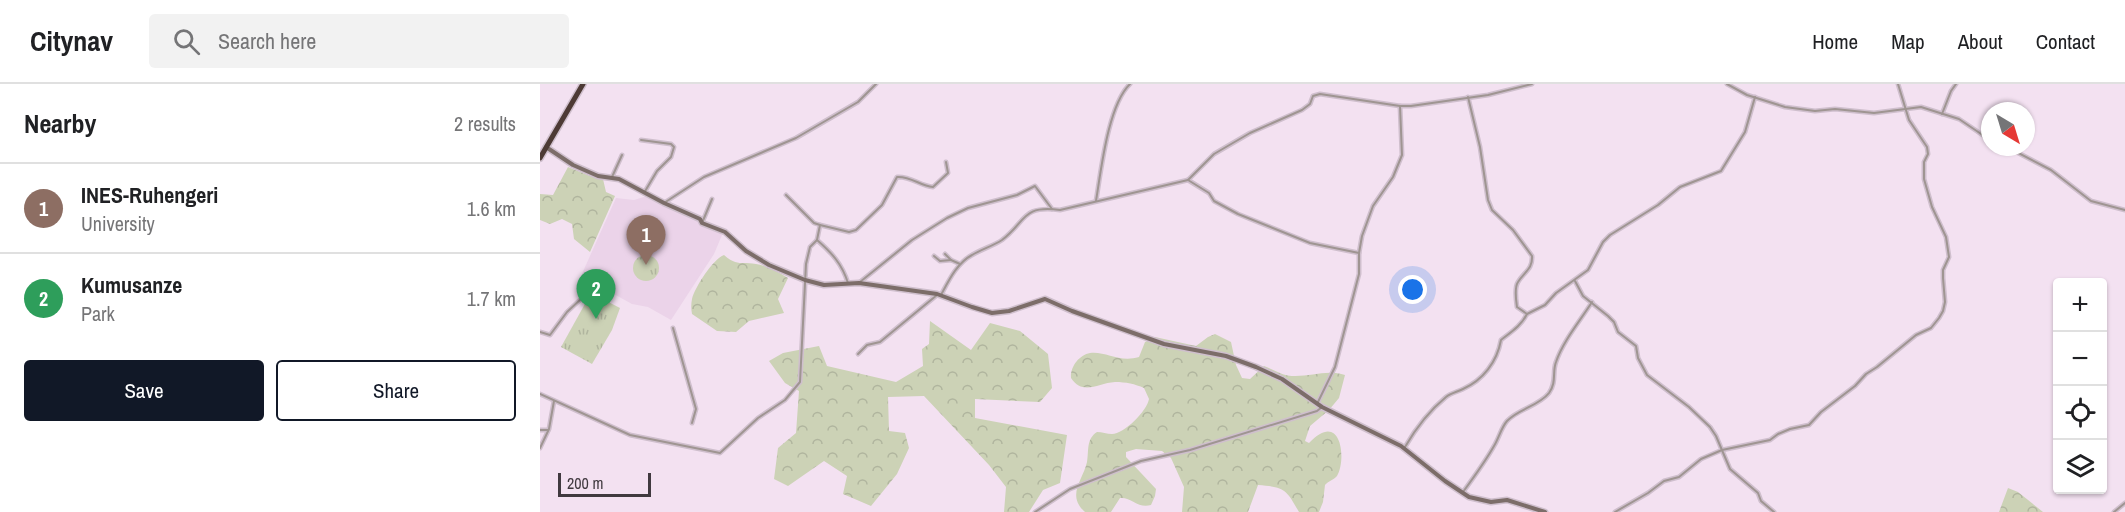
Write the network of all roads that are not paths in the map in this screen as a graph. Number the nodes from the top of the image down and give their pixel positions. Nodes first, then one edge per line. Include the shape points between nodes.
1 (583, 84) edge
2 (876, 84) edge
3 (1130, 84) edge
4 (1532, 84) edge
5 (1727, 84) edge
6 (1898, 84) edge
7 (1956, 84) edge
8 (1468, 97) junction
9 (1755, 97) junction
10 (1400, 106) junction
11 (1906, 108) junction
12 (1942, 114) junction
13 (1981, 134) edge
14 (641, 140) dead end
15 (545, 145) junction
16 (622, 155) dead end
17 (2024, 156) edge
18 (540, 158) edge
19 (946, 162) dead end
20 (612, 178) junction
21 (1188, 180) junction
22 (644, 193) junction
23 (786, 195) dead end
24 (712, 199) dead end
25 (1096, 201) junction
26 (664, 203) junction
27 (1052, 209) junction
28 (2125, 210) edge
29 (702, 223) junction
30 (820, 225) junction
31 (817, 240) junction
32 (1359, 253) junction
33 (945, 254) dead end
34 (933, 256) dead end
35 (951, 260) junction
36 (960, 264) junction
37 (805, 280) junction
38 (1575, 281) junction
39 (848, 283) junction
40 (859, 283) junction
41 (597, 284) dead end
42 (939, 295) junction
43 (1592, 302) junction
44 (1527, 314) junction
45 (673, 328) dead end
46 (540, 332) edge
47 (858, 354) dead end
48 (540, 394) edge
49 (554, 401) junction
50 (1319, 405) junction
51 (692, 423) dead end
52 (540, 430) edge
53 (548, 430) junction
54 (540, 448) edge
55 (1404, 448) junction
56 (1722, 450) junction
57 (1462, 492) junction
58 (2125, 502) edge
59 (1035, 512) edge
60 (1545, 512) edge
61 (1616, 512) edge
62 (1774, 512) edge
63 (2114, 512) edge

1 - 15 highway
2 - 26 street via 858,102 789,143 705,177
3 - 25 street via 1120,95 1109,132
4 - 8 street
5 - 9 street
6 - 11 street
7 - 12 street
8 - 10 street
8 - 44 street via 1492,210 1532,256 1531,267 1516,289 1517,307
9 - 11 street via 1815,111 1874,113
9 - 38 street via 1745,132 1720,171 1680,188 1610,235 1588,270
10 - 21 street via 1314,96 1302,110 1214,154
10 - 32 street via 1402,155 1393,177 1373,206
11 - 12 street via 1921,107
11 - 56 street via 1909,120 1927,147 1924,179 1946,237 1949,257 1943,270 1943,311 1931,328 1866,374 1809,424 1770,440
12 - 13 street via 1959,118
14 - 22 street via 674,147
15 - 18 highway
15 - 20 main road via 573,165
16 - 20 street
17 - 28 street via 2091,201
19 - 30 street via 948,173 933,187 897,177 887,199 856,230
20 - 22 main road
21 - 25 street
21 - 32 street via 1238,214 1310,243
22 - 26 main road
23 - 30 street
24 - 29 street
25 - 27 street
26 - 29 main road
27 - 36 street via 1028,212 1000,241
27 - 40 street via 1035,186 968,208 912,240
29 - 37 main road via 725,232 769,265
30 - 31 street
31 - 37 street via 810,247
31 - 39 street via 833,253
32 - 50 street via 1359,274 1335,368
33 - 35 street
34 - 35 street via 940,261
35 - 36 street
36 - 42 street
37 - 39 main road via 824,285
37 - 49 street via 800,382 789,397 758,418 720,453 630,435
38 - 43 street via 1583,296
38 - 44 street via 1545,306
39 - 40 main road
40 - 42 main road
41 - 46 street via 567,312 550,335
42 - 47 street via 880,342 867,345
42 - 50 main road via 992,312 1009,311 1045,299 1164,344 1226,356 1256,367 1282,379
43 - 56 street via 1636,346 1647,375 1703,419
43 - 57 street via 1559,354 1549,393 1505,423
44 - 55 street via 1501,340 1499,351 1484,375 1446,397 1428,414
45 - 51 street via 696,409
48 - 49 street
49 - 53 street
50 - 55 main road
50 - 59 street via 1317,411 1141,461 1070,489
52 - 53 street
53 - 54 street
55 - 57 main road
56 - 61 street
56 - 62 street via 1730,469
57 - 60 main road via 1478,500 1507,500
58 - 63 street

